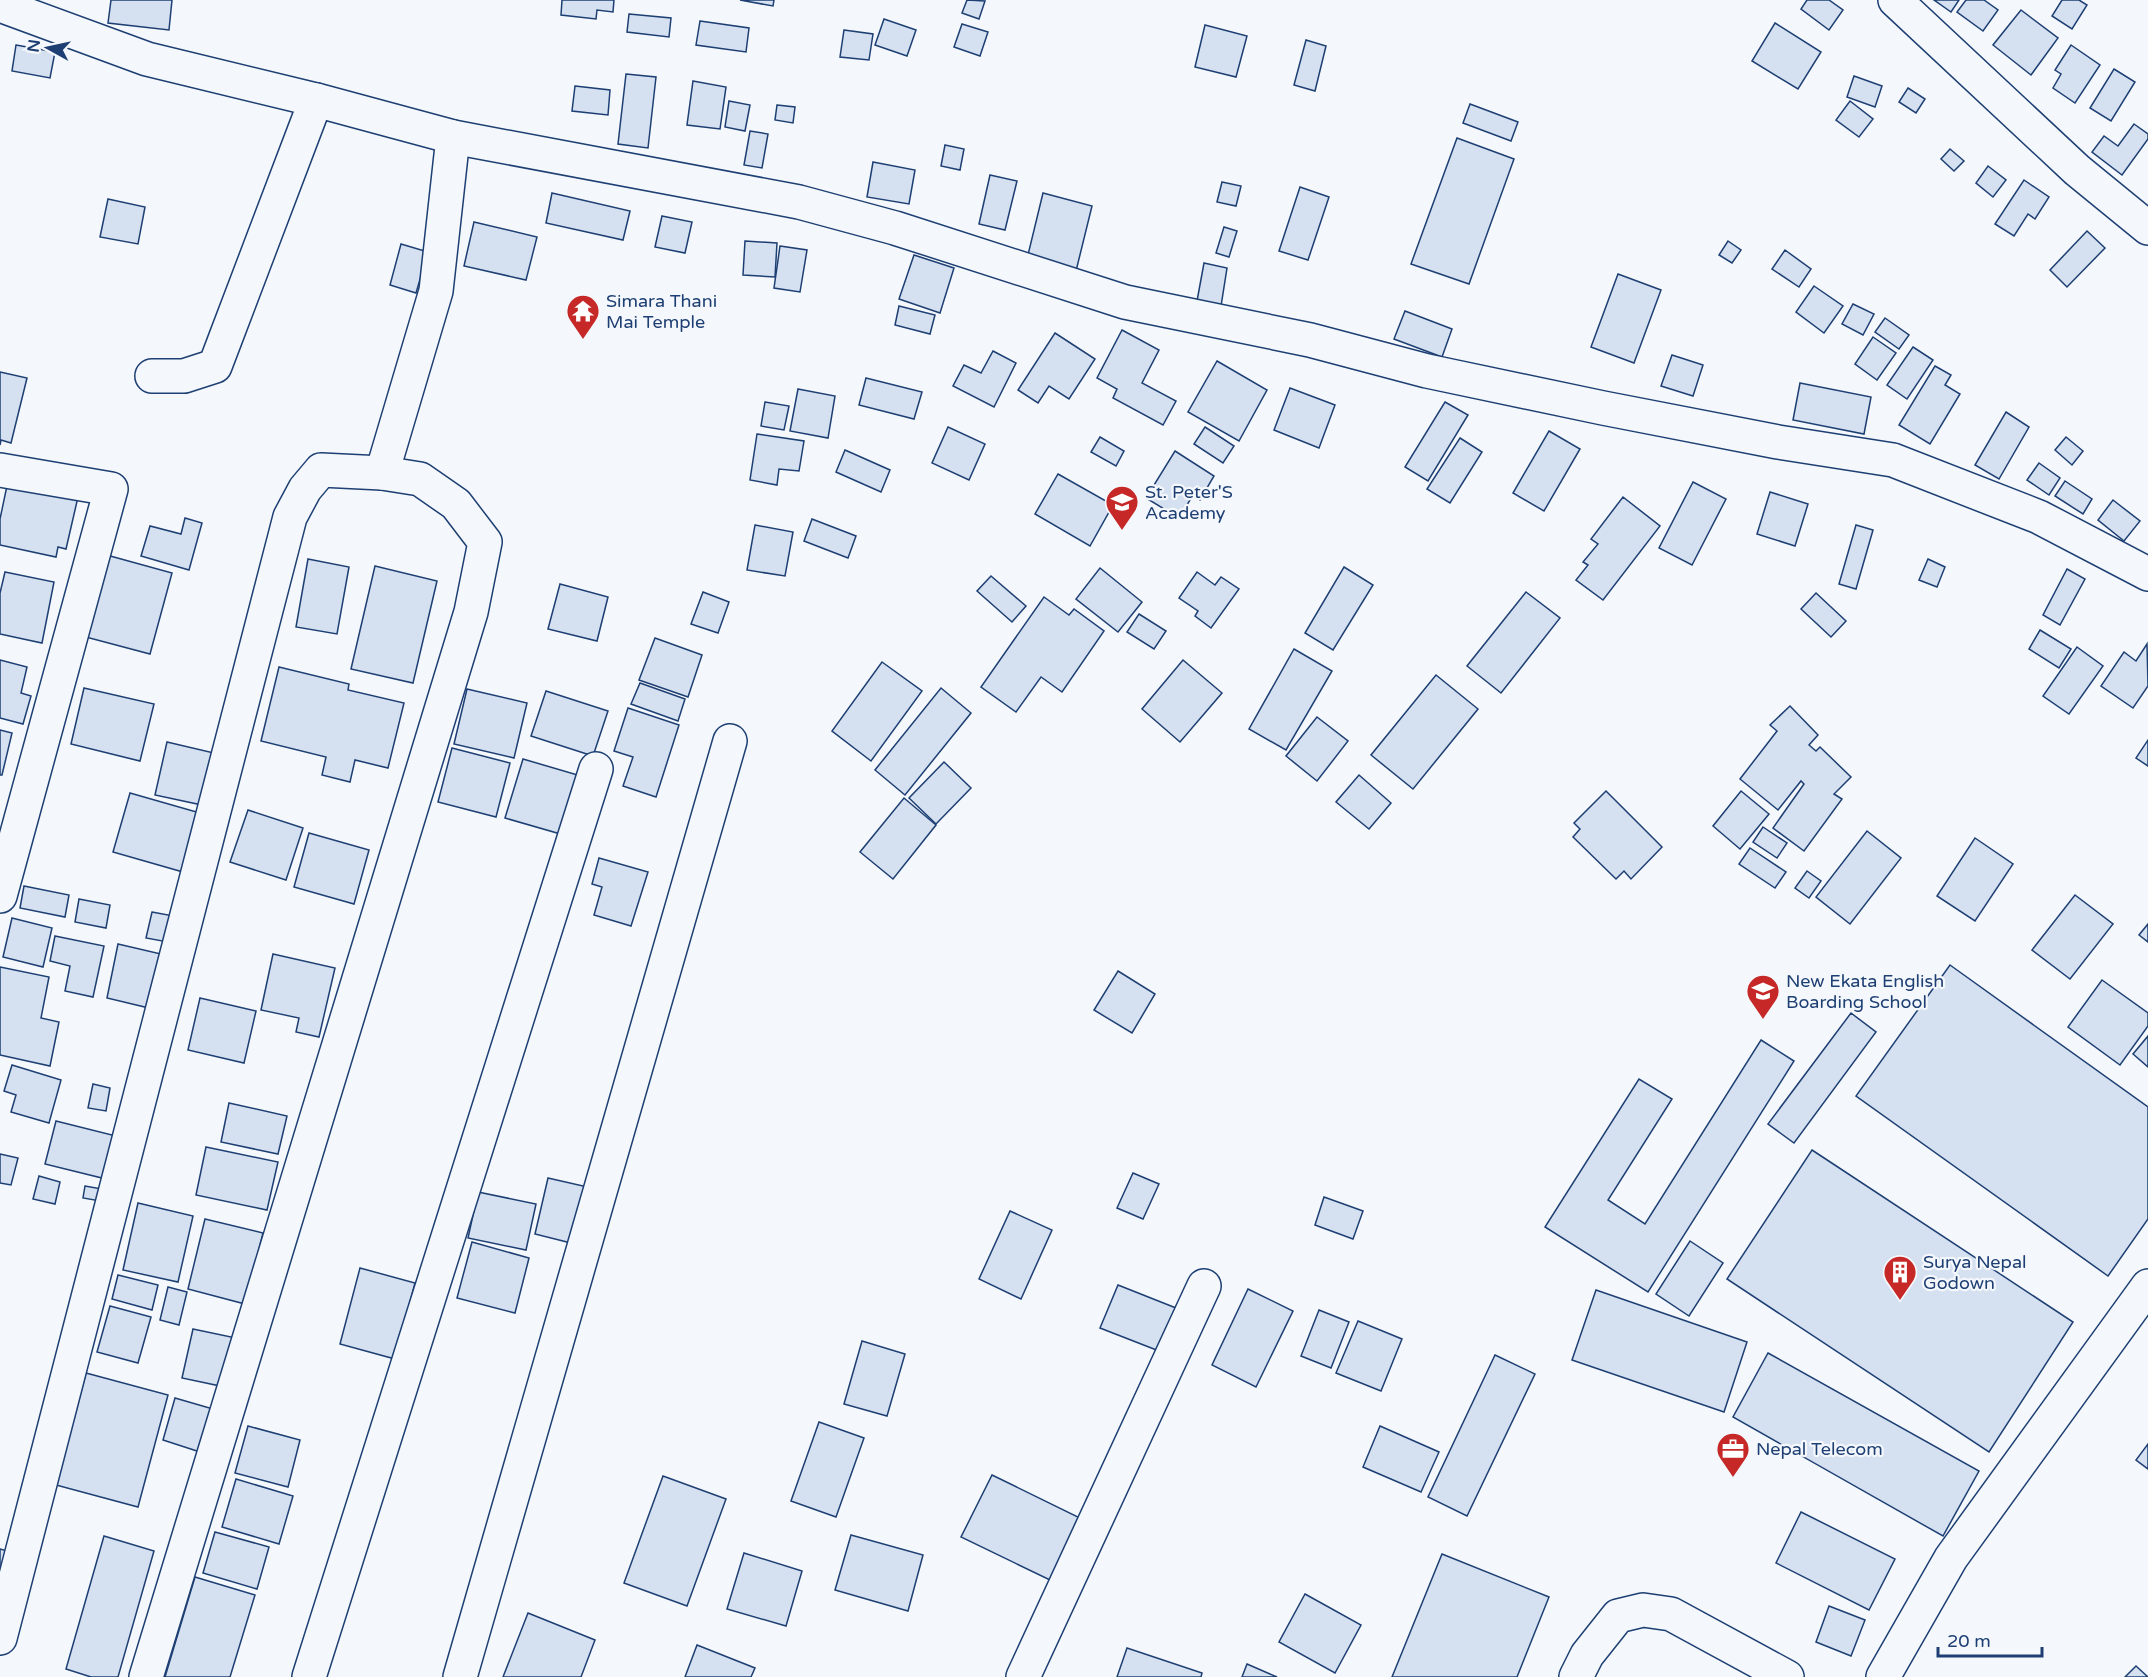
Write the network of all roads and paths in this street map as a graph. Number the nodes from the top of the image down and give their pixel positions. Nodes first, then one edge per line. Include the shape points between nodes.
1 (1895, 0) edge
2 (0, 5) edge
3 (316, 100) junction
4 (453, 137) junction
5 (2148, 228) edge
6 (152, 376) dead end
7 (0, 470) edge
8 (382, 473) junction
9 (2148, 574) edge
10 (730, 741) dead end
11 (596, 769) dead end
12 (0, 896) edge
13 (1203, 1286) dead end
14 (2148, 1286) edge
15 (0, 1638) edge
16 (146, 1677) edge
17 (309, 1677) edge
18 (460, 1677) edge
19 (1023, 1677) edge
20 (1576, 1677) edge
21 (1787, 1677) edge
22 (1884, 1677) edge

1 - 5 street via 2077,171
2 - 3 street via 147,59
3 - 4 street
3 - 6 street via 215,366 184,376
4 - 8 street via 436,291
4 - 9 street via 799,202 895,228 1125,302 1310,340 1427,371 1778,442 1893,460 2039,517
7 - 12 street via 111,489
8 - 15 street via 321,470 290,517
8 - 16 street via 420,479 438,491 456,504 485,542 471,612
10 - 18 street
11 - 17 street
13 - 19 street
14 - 22 street via 1951,1558
20 - 21 street via 1587,1655 1618,1616 1643,1610 1671,1614

